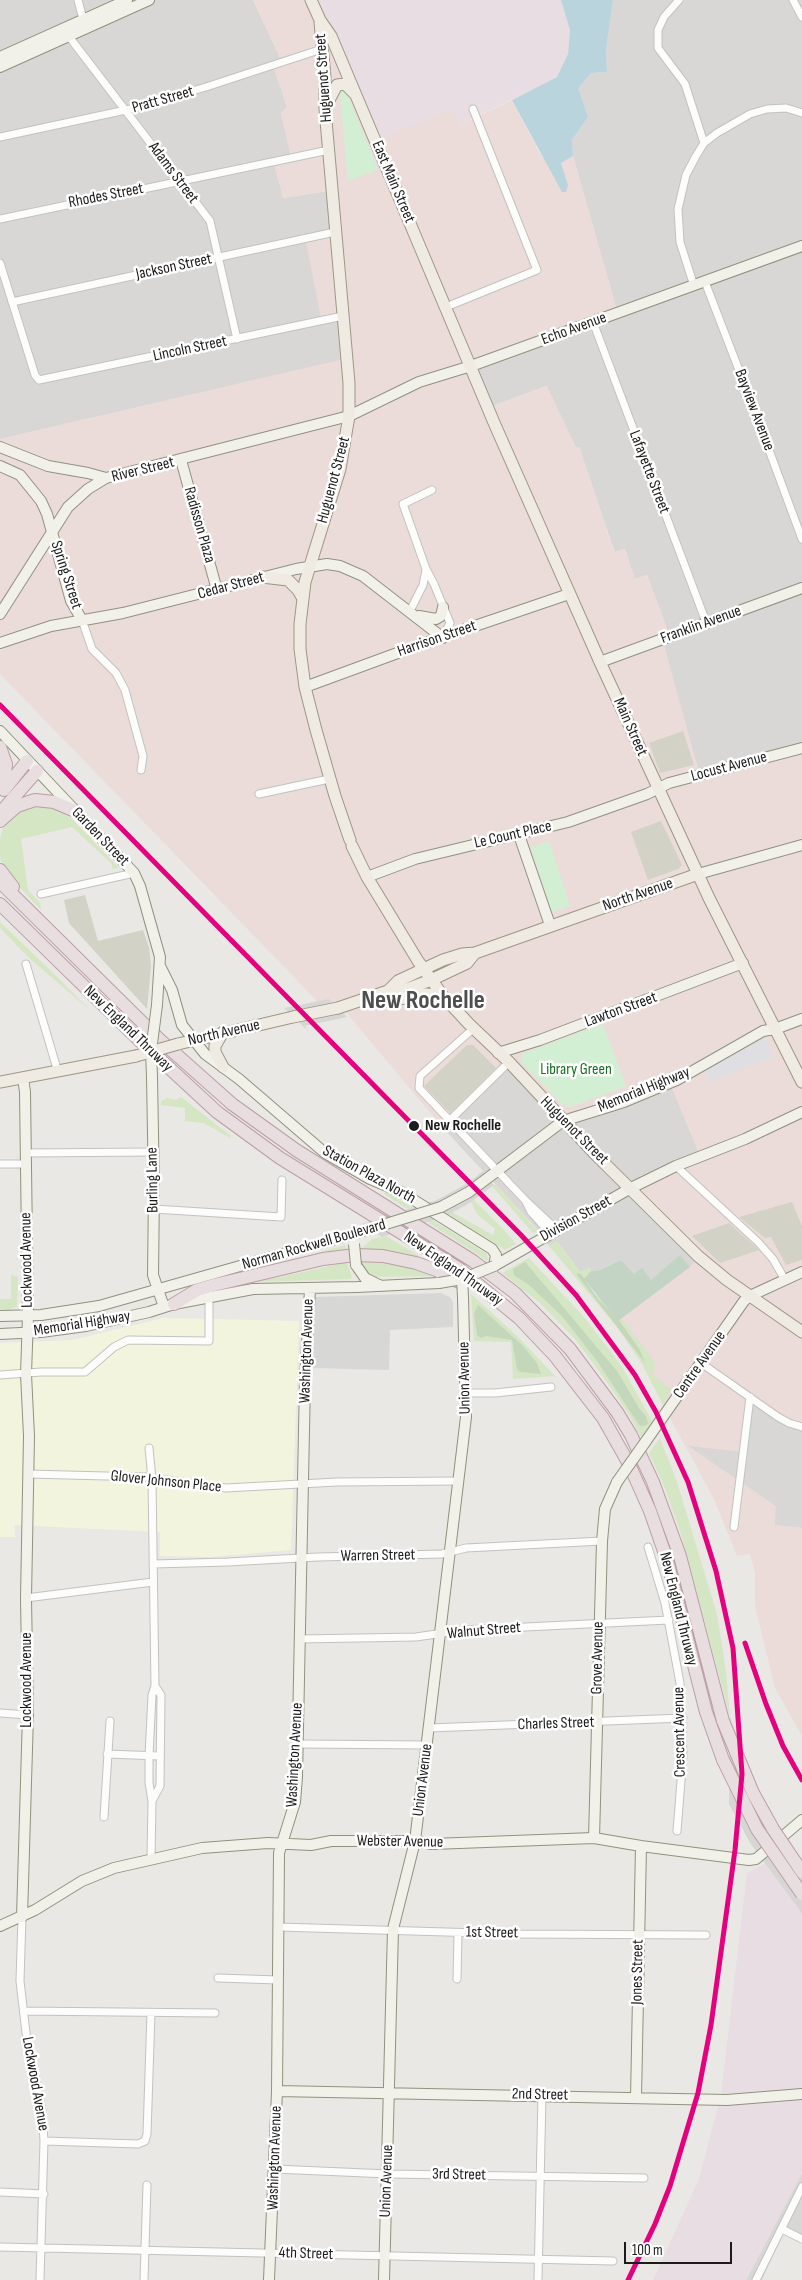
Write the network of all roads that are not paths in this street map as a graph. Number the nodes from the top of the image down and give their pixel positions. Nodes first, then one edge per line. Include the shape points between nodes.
1 (78, 0) edge
2 (127, 0) edge
3 (149, 0) edge
4 (311, 0) edge
5 (679, 0) edge
6 (793, 0) edge
7 (802, 17) edge
8 (320, 20) junction
9 (84, 24) junction
10 (66, 32) junction
11 (322, 49) junction
12 (1, 62) edge
13 (357, 97) junction
14 (473, 108) dead end
15 (325, 109) junction
16 (126, 110) junction
17 (802, 113) edge
18 (0, 137) edge
19 (704, 143) junction
20 (329, 150) junction
21 (179, 181) junction
22 (0, 219) edge
23 (335, 232) junction
24 (802, 246) edge
25 (219, 258) junction
26 (0, 263) edge
27 (705, 282) junction
28 (694, 286) junction
29 (12, 302) junction
30 (446, 307) junction
31 (343, 316) junction
32 (593, 322) junction
33 (237, 339) junction
34 (471, 366) junction
35 (349, 416) junction
36 (0, 448) edge
37 (181, 460) junction
38 (0, 466) edge
39 (106, 478) junction
40 (432, 490) dead end
41 (52, 530) junction
42 (802, 539) edge
43 (308, 567) junction
44 (426, 569) junction
45 (262, 578) junction
46 (802, 588) edge
47 (217, 590) junction
48 (569, 594) junction
49 (302, 597) junction
50 (443, 607) junction
51 (413, 613) junction
52 (0, 614) edge
53 (82, 620) junction
54 (706, 622) junction
55 (443, 638) junction
56 (0, 643) edge
57 (600, 662) junction
58 (305, 687) junction
59 (0, 731) edge
60 (0, 740) edge
61 (0, 747) edge
62 (802, 749) edge
63 (17, 751) junction
64 (27, 760) junction
65 (141, 770) dead end
66 (37, 771) junction
67 (329, 779) junction
68 (657, 789) junction
69 (2, 792) edge
70 (259, 794) dead end
71 (75, 811) junction
72 (0, 813) edge
73 (0, 821) edge
74 (518, 835) junction
75 (802, 845) edge
76 (0, 870) edge
77 (134, 873) junction
78 (698, 874) junction
79 (367, 877) junction
80 (0, 882) edge
81 (41, 894) dead end
82 (0, 904) edge
83 (42, 924) junction
84 (550, 926) junction
85 (475, 953) junction
86 (743, 963) junction
87 (26, 964) dead end
88 (160, 966) junction
89 (424, 969) junction
90 (431, 980) junction
91 (388, 991) junction
92 (443, 996) junction
93 (362, 1001) junction
94 (802, 1019) edge
95 (474, 1028) junction
96 (775, 1029) junction
97 (223, 1032) junction
98 (192, 1040) junction
99 (151, 1051) junction
100 (498, 1053) junction
101 (509, 1062) junction
102 (223, 1067) junction
103 (58, 1072) junction
104 (23, 1078) junction
105 (0, 1082) edge
106 (802, 1082) edge
107 (802, 1112) edge
108 (449, 1121) junction
109 (563, 1121) junction
110 (153, 1152) junction
111 (26, 1153) junction
112 (0, 1164) edge
113 (26, 1164) junction
114 (676, 1166) junction
115 (495, 1173) junction
116 (282, 1180) dead end
117 (631, 1188) junction
118 (154, 1209) junction
119 (358, 1233) junction
120 (550, 1233) junction
121 (494, 1266) junction
122 (802, 1272) edge
123 (462, 1279) junction
124 (785, 1280) junction
125 (379, 1285) junction
126 (156, 1289) junction
127 (310, 1289) junction
128 (750, 1296) junction
129 (209, 1297) junction
130 (169, 1305) junction
131 (0, 1316) edge
132 (28, 1316) junction
133 (28, 1332) junction
134 (802, 1332) edge
135 (0, 1334) edge
136 (538, 1336) junction
137 (701, 1363) junction
138 (26, 1374) junction
139 (0, 1375) edge
140 (551, 1387) dead end
141 (466, 1393) junction
142 (750, 1398) junction
143 (802, 1427) edge
144 (149, 1448) dead end
145 (28, 1474) junction
146 (152, 1479) junction
147 (457, 1481) junction
148 (617, 1482) joint
149 (303, 1484) junction
150 (734, 1527) dead end
151 (602, 1541) junction
152 (648, 1548) dead end
153 (449, 1552) junction
154 (302, 1557) junction
155 (153, 1564) junction
156 (154, 1582) junction
157 (26, 1598) junction
158 (669, 1620) junction
159 (599, 1623) junction
160 (439, 1635) junction
161 (299, 1639) junction
162 (155, 1686) junction
163 (0, 1713) edge
164 (28, 1715) junction
165 (683, 1718) junction
166 (110, 1721) dead end
167 (596, 1723) junction
168 (428, 1728) junction
169 (298, 1744) junction
170 (427, 1745) junction
171 (107, 1754) junction
172 (149, 1756) junction
173 (160, 1756) junction
174 (152, 1801) junction
175 (104, 1817) dead end
176 (802, 1820) edge
177 (677, 1831) dead end
178 (594, 1838) junction
179 (415, 1841) junction
180 (282, 1844) junction
181 (641, 1846) junction
182 (150, 1858) junction
183 (802, 1872) edge
184 (802, 1894) edge
185 (22, 1917) junction
186 (0, 1926) edge
187 (279, 1927) junction
188 (392, 1929) junction
189 (458, 1932) junction
190 (706, 1934) dead end
191 (638, 1936) junction
192 (218, 1978) dead end
193 (457, 1979) dead end
194 (278, 1980) junction
195 (24, 2011) junction
196 (151, 2013) junction
197 (214, 2013) dead end
198 (278, 2091) junction
199 (389, 2092) junction
200 (802, 2094) edge
201 (542, 2095) junction
202 (636, 2098) junction
203 (44, 2141) junction
204 (275, 2169) junction
205 (388, 2174) junction
206 (541, 2176) junction
207 (644, 2178) dead end
208 (147, 2185) dead end
209 (802, 2187) edge
210 (0, 2192) edge
211 (44, 2194) junction
212 (782, 2229) junction
213 (802, 2239) edge
214 (0, 2247) edge
215 (40, 2248) junction
216 (145, 2250) junction
217 (270, 2253) junction
218 (384, 2256) junction
219 (538, 2259) junction
220 (613, 2261) dead end
221 (40, 2280) edge
222 (144, 2280) edge
223 (269, 2280) edge
224 (384, 2280) edge
225 (538, 2280) edge
226 (756, 2280) edge

1 - 9 street
2 - 9 street
3 - 9 street
4 - 8 main road, East Main Street
5 - 19 street via 664,17 658,30 658,48 685,84
6 - 7 street
8 - 11 main road, Huguenot Street
8 - 13 main road, East Main Street via 331,36
9 - 10 street
10 - 12 street
10 - 16 street, Adams Street
11 - 15 main road, Huguenot Street
11 - 16 street, Pratt Street
13 - 15 main road via 349,86 337,85
13 - 30 main road, East Main Street
14 - 30 street via 537,270
15 - 20 main road, Huguenot Street
16 - 18 street, Pratt Street
16 - 21 street, Adams Street
17 - 19 street via 786,108 750,114
19 - 28 street via 686,176 678,209 680,242
20 - 21 street, Rhodes Street
20 - 23 main road, Huguenot Street
21 - 22 street, Rhodes Street
21 - 25 street, Adams Street via 210,221
23 - 25 street, Jackson Street
23 - 31 main road, Huguenot Street
24 - 27 street, Echo Avenue
25 - 29 street, Jackson Street
25 - 33 street, Adams Street
26 - 29 street
27 - 28 street, Echo Avenue
27 - 42 street, Bayview Avenue
28 - 32 street, Echo Avenue
29 - 33 street, Lincoln Street via 37,379 43,381
30 - 34 main road, East Main Street
31 - 33 street, Lincoln Street
31 - 35 main road, Huguenot Street
32 - 34 street, Echo Avenue
32 - 54 street, Lafayette Street
34 - 35 street, Echo Avenue via 420,382
34 - 48 main road, Main Street
35 - 37 street, River Street
35 - 43 main road, Huguenot Street via 340,469
36 - 39 street via 48,466
37 - 39 street, River Street
37 - 47 street, Radisson Plaza
38 - 41 street, Spring Street via 20,475 36,493
39 - 41 street, River Street via 73,502
40 - 44 street via 403,504
41 - 52 street, River Street
41 - 53 street, Spring Street via 71,600
43 - 45 street, Cedar Street
43 - 49 main road, Huguenot Street
43 - 51 street, Cedar Street via 329,564 353,571
44 - 50 street
44 - 51 street
45 - 47 street, Cedar Street
45 - 49 main road via 288,580
46 - 54 street, Franklin Avenue
47 - 53 street, Cedar Street
48 - 55 street, Harrison Street
48 - 57 main road, Main Street
49 - 58 main road, Huguenot Street via 300,649
50 - 51 street via 441,616 436,618
50 - 55 street via 450,623
51 - 55 street, Cedar Street
53 - 56 street, Cedar Street via 50,626
53 - 65 street via 92,648 116,673 125,690 143,756
54 - 57 street, Franklin Avenue
55 - 58 street, Harrison Street
57 - 68 main road, Main Street
58 - 67 main road, Huguenot Street
59 - 63 street, Garden Street
60 - 63 street
61 - 69 highway via 6,764
62 - 68 street, Locust Avenue via 669,783
63 - 64 street, Garden Street
64 - 66 street, Garden Street
64 - 69 highway
66 - 71 street, Garden Street
66 - 72 highway
67 - 70 street
67 - 79 main road, Huguenot Street via 351,843
68 - 74 street, Le Count Place via 578,819
68 - 78 main road, Main Street
71 - 73 highway via 54,802 36,800 17,806
71 - 77 street, Garden Street
74 - 79 street, Le Count Place via 415,859
74 - 84 street
75 - 78 street, North Avenue
76 - 83 highway
77 - 81 street
77 - 88 street, Garden Street via 158,948
78 - 84 main road, North Avenue
78 - 86 main road, Main Street
79 - 89 main road, Huguenot Street
80 - 83 highway, New England Thruway
82 - 136 highway, New England Thruway via 217,1112 280,1158 458,1268 500,1300
83 - 183 highway, New England Thruway, bridge via 170,1050 232,1104 296,1150 473,1261 514,1293 570,1349 617,1412 654,1482 680,1556 737,1758 756,1799
84 - 85 main road, North Avenue
85 - 89 main road, North Avenue via 456,956
85 - 90 main road, North Avenue via 467,963
86 - 96 main road, Main Street
86 - 100 street, Lawton Street
87 - 103 street
88 - 98 street, Garden Street via 167,977 180,1020
88 - 99 street, Garden Street, bridge
89 - 90 main road, Huguenot Street
89 - 91 main road, North Avenue via 398,981
90 - 91 main road, North Avenue via 402,992
90 - 92 main road, Huguenot Street
91 - 93 main road, North Avenue
92 - 93 main road via 427,994 376,1004
92 - 95 main road, Huguenot Street
93 - 97 main road, North Avenue, bridge
94 - 96 street, Memorial Highway
95 - 100 main road, Huguenot Street
95 - 108 street via 420,1076 420,1091
96 - 106 main road, Main Street
96 - 109 street, Memorial Highway via 764,1030 677,1080 624,1102
97 - 98 main road, North Avenue
97 - 102 main road via 215,1052
98 - 99 main road, North Avenue, bridge
98 - 102 street, Station Plaza North
99 - 103 main road, North Avenue, bridge
99 - 110 street, Burling Lane, bridge
100 - 101 main road, Huguenot Street
101 - 108 street
101 - 109 main road, Huguenot Street
102 - 121 street, Station Plaza North via 325,1153 402,1192 492,1249 496,1255
103 - 104 main road, North Avenue
104 - 105 main road, North Avenue
104 - 111 street, Lockwood Avenue
107 - 114 street, Division Street
108 - 115 street
109 - 115 street, Memorial Highway
109 - 117 main road, Huguenot Street
110 - 111 street
110 - 118 street, Burling Lane
111 - 113 street, Lockwood Avenue
112 - 113 street
113 - 132 street, Lockwood Avenue
114 - 117 street, Division Street
114 - 124 street via 758,1242 773,1258
115 - 119 street, Norman Rockwell Boulevard, bridge via 441,1207
115 - 120 street via 525,1200
116 - 118 street via 281,1217
117 - 120 street, Division Street
117 - 128 main road, Huguenot Street via 698,1256
118 - 126 street, Burling Lane via 153,1275
119 - 125 street, bridge via 354,1244 356,1265 365,1278
119 - 126 street, Norman Rockwell Boulevard
120 - 121 street, Division Street
121 - 123 street, Division Street, bridge
122 - 124 street, Centre Avenue
123 - 125 street, Division Street, bridge
123 - 141 street, Union Avenue, bridge
124 - 128 street, Centre Avenue
125 - 127 street, Division Street
126 - 130 street, Burling Lane
126 - 132 street, Memorial Highway via 99,1306
127 - 129 street, Division Street via 253,1289
127 - 149 street, Washington Avenue
128 - 134 main road, Huguenot Street
128 - 137 street, Centre Avenue
129 - 130 street, Division Street
129 - 138 street via 209,1341 128,1340 114,1347 85,1372
130 - 133 street, Memorial Highway via 86,1326
130 - 136 highway via 197,1290 238,1279 323,1259 374,1256 408,1261 444,1273
131 - 132 street, Memorial Highway
132 - 133 street, Lockwood Avenue
133 - 135 street, Memorial Highway
133 - 138 street, Lockwood Avenue
136 - 184 highway, New England Thruway, bridge via 603,1418 640,1487 667,1560 699,1687 723,1760 757,1829
137 - 142 street
137 - 148 street, Centre Avenue, bridge
138 - 139 street
138 - 145 street, Lockwood Avenue
140 - 141 street
141 - 147 street, Union Avenue
142 - 143 street via 789,1423
142 - 150 street
144 - 146 street
145 - 146 street, Glover Johnson Place
145 - 157 street, Lockwood Avenue
146 - 149 street, Glover Johnson Place via 226,1488
146 - 155 street
147 - 149 street, Glover Johnson Place
147 - 153 street, Union Avenue
148 - 151 street, Grove Avenue via 606,1509
149 - 154 street, Washington Avenue
151 - 153 street, Warren Street via 466,1548
151 - 159 street, Grove Avenue
152 - 158 street, Crescent Avenue
153 - 154 street, Warren Street
153 - 160 street, Union Avenue
154 - 155 street, Warren Street
154 - 161 street, Washington Avenue
155 - 156 street
156 - 157 street
156 - 162 street
157 - 164 street, Lockwood Avenue
158 - 159 street, Walnut Street
158 - 165 street, Crescent Avenue
159 - 160 street, Walnut Street via 464,1630
159 - 167 street, Grove Avenue
160 - 161 street, Walnut Street
160 - 168 street, Union Avenue
161 - 169 street, Washington Avenue
162 - 172 street
162 - 173 street via 161,1695
163 - 164 street
164 - 185 street, Lockwood Avenue
165 - 167 street, Charles Street
165 - 177 street, Crescent Avenue
166 - 171 street
167 - 168 street, Charles Street
167 - 178 street, Grove Avenue
168 - 170 street, Union Avenue
169 - 170 street
169 - 180 street, Washington Avenue via 295,1802
170 - 179 street, Union Avenue
171 - 172 street
171 - 175 street
172 - 173 street
172 - 174 street
173 - 174 street via 160,1786
174 - 182 street
176 - 181 street, Webster Avenue via 756,1859
178 - 179 street, Webster Avenue via 432,1844
178 - 181 street, Webster Avenue
179 - 180 street, Webster Avenue
179 - 188 street, Union Avenue
180 - 182 street, Webster Avenue via 202,1848
180 - 187 street, Washington Avenue via 279,1854
181 - 191 street, Jones Street
182 - 185 street, Webster Avenue via 82,1881
185 - 186 street, Webster Avenue
185 - 195 street, Lockwood Avenue via 20,1981
187 - 188 street, 1st Street
187 - 194 street, Washington Avenue
188 - 189 street, 1st Street
188 - 199 street, Union Avenue
189 - 191 street, 1st Street
189 - 193 street
190 - 191 street, 1st Street
191 - 202 street, Jones Street
192 - 194 street
194 - 198 street, Washington Avenue
195 - 196 street
195 - 203 street, Lockwood Avenue via 42,2111
196 - 197 street
196 - 203 street via 145,2141 138,2144
198 - 199 street, 2nd Street
198 - 204 street, Washington Avenue
199 - 201 street, 2nd Street
199 - 205 street, Union Avenue
200 - 202 street, 2nd Street via 727,2100
201 - 202 street, 2nd Street
201 - 206 street
203 - 211 street, Lockwood Avenue
204 - 205 street, 3rd Street
204 - 217 street, Washington Avenue
205 - 206 street, 3rd Street
205 - 218 street, Union Avenue
206 - 207 street, 3rd Street
206 - 219 street
208 - 216 street
209 - 212 street
210 - 211 street
211 - 215 street, Lockwood Avenue
212 - 213 street
212 - 226 street
214 - 215 street, 4th Street
215 - 216 street, 4th Street
215 - 221 street, Lockwood Avenue
216 - 217 street, 4th Street
216 - 222 street
217 - 218 street, 4th Street
217 - 223 street, Washington Avenue
218 - 219 street, 4th Street
218 - 224 street, Union Avenue
219 - 220 street, 4th Street
219 - 225 street

